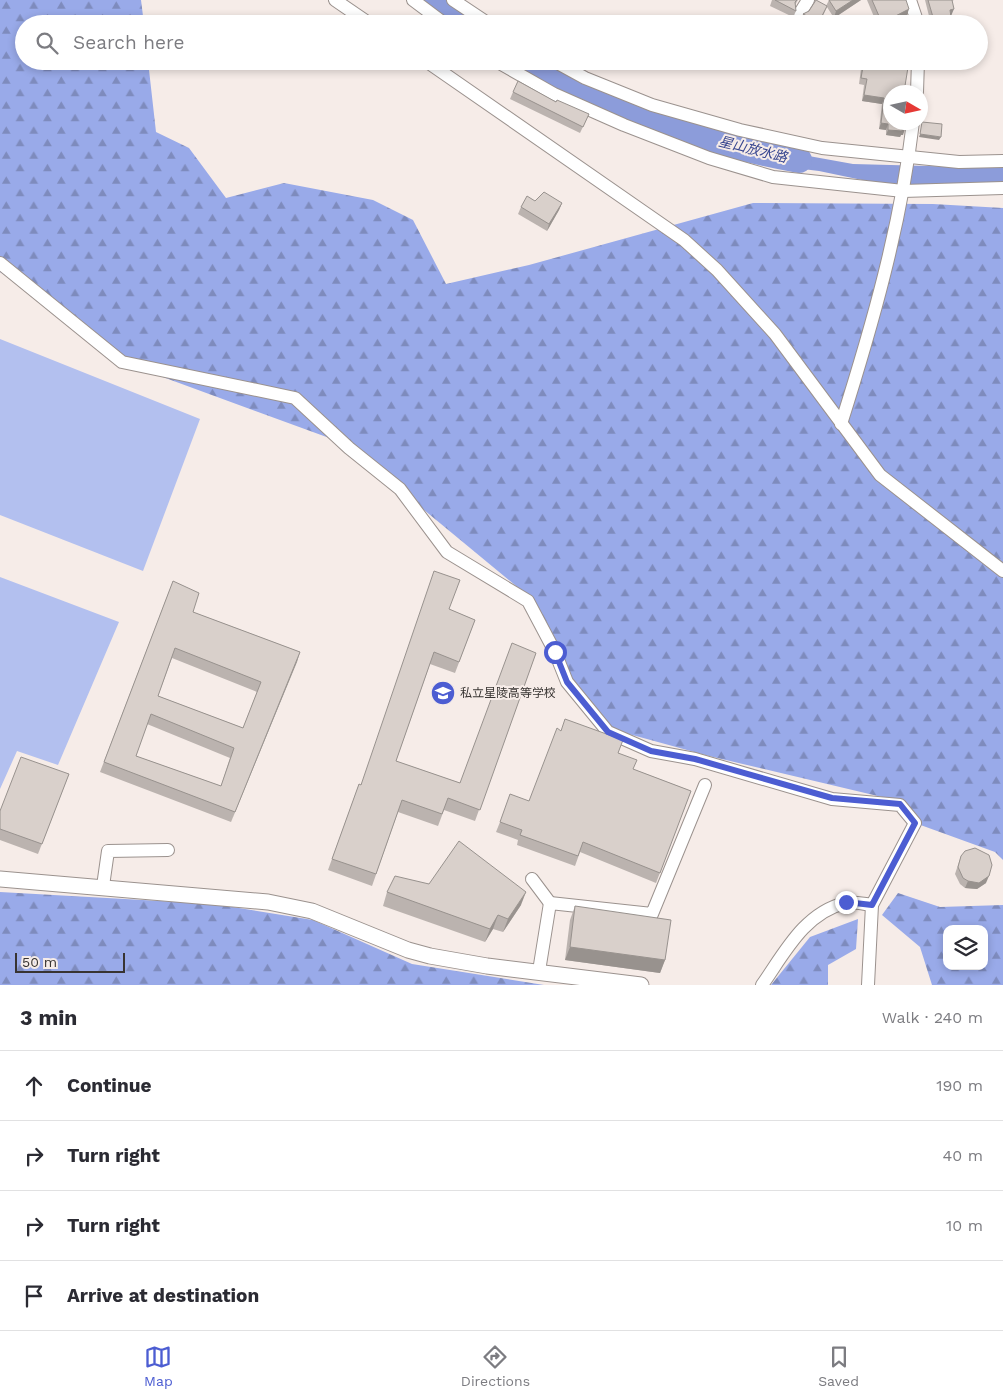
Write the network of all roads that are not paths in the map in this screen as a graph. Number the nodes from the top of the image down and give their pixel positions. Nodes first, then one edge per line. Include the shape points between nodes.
1 (335, 0) edge
2 (413, 0) edge
3 (453, 0) edge
4 (808, 0) edge
5 (910, 0) edge
6 (800, 13) dead end
7 (357, 15) edge
8 (433, 15) edge
9 (476, 15) edge
10 (915, 15) edge
11 (439, 70) edge
12 (512, 70) edge
13 (570, 70) edge
14 (918, 70) edge
15 (917, 85) edge
16 (912, 130) edge
17 (910, 155) junction
18 (1003, 161) edge
19 (1003, 188) edge
20 (903, 192) junction
21 (0, 263) edge
22 (841, 424) junction
23 (1003, 571) edge
24 (705, 785) dead end
25 (168, 850) dead end
26 (0, 879) edge
27 (532, 879) dead end
28 (103, 886) junction
29 (550, 903) junction
30 (872, 905) junction
31 (539, 971) junction
32 (641, 985) edge
33 (762, 985) edge
34 (868, 985) edge

1 - 7 street
2 - 8 street
3 - 9 street
4 - 6 street
5 - 10 street
11 - 22 street via 684,240 717,270 775,334
12 - 20 street via 554,94 709,158 773,177
13 - 17 street via 652,105 740,130 822,148
14 - 15 street
16 - 17 street
17 - 18 street via 959,162
17 - 20 street
19 - 20 street
20 - 22 street via 866,346
21 - 30 street via 122,362 295,398 400,489 446,552 528,601 567,682 608,732 651,751 695,759 832,798 900,804 915,823
22 - 23 street via 880,475
24 - 29 street via 652,914
25 - 28 street via 108,851
26 - 28 street
27 - 29 street
28 - 31 street via 268,902 330,916 422,954 487,966
29 - 31 street
30 - 33 street via 846,902 814,916
30 - 34 street
31 - 32 street

